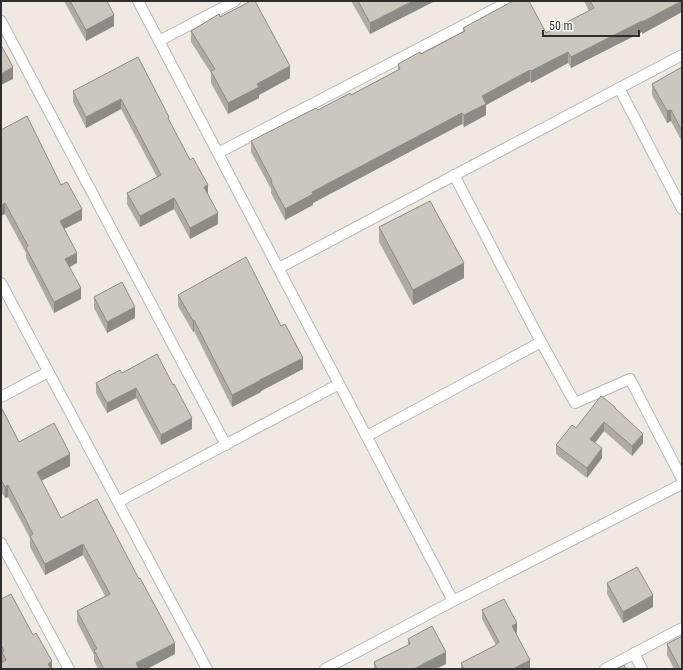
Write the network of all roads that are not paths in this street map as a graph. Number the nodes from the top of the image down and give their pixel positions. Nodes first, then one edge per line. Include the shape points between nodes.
1 (138, 1) edge
2 (235, 1) edge
3 (510, 1) edge
4 (1, 21) edge
5 (159, 41) junction
6 (682, 55) edge
7 (619, 88) junction
8 (218, 153) junction
9 (454, 175) junction
10 (681, 203) edge
11 (279, 268) junction
12 (1, 283) edge
13 (541, 342) junction
14 (48, 372) junction
15 (339, 384) junction
16 (1, 397) edge
17 (367, 436) junction
18 (226, 445) junction
19 (682, 479) edge
20 (682, 484) edge
21 (118, 502) junction
22 (1, 543) edge
23 (453, 600) junction
24 (682, 628) edge
25 (634, 653) junction
26 (331, 668) edge
27 (69, 669) edge
28 (207, 669) edge
29 (605, 669) edge
30 (642, 669) edge

1 - 5 street
2 - 5 street
3 - 8 street
4 - 18 street
5 - 8 street
6 - 7 street
7 - 9 street
7 - 10 street
8 - 11 street
9 - 11 street
9 - 13 street
11 - 15 street
12 - 14 street
13 - 17 street
13 - 19 street via 575,403 630,379
14 - 16 street
14 - 21 street
15 - 17 street
15 - 18 street
17 - 23 street
18 - 21 street
20 - 23 street
21 - 28 street
22 - 27 street
23 - 26 street
24 - 25 street
25 - 29 street
25 - 30 street

